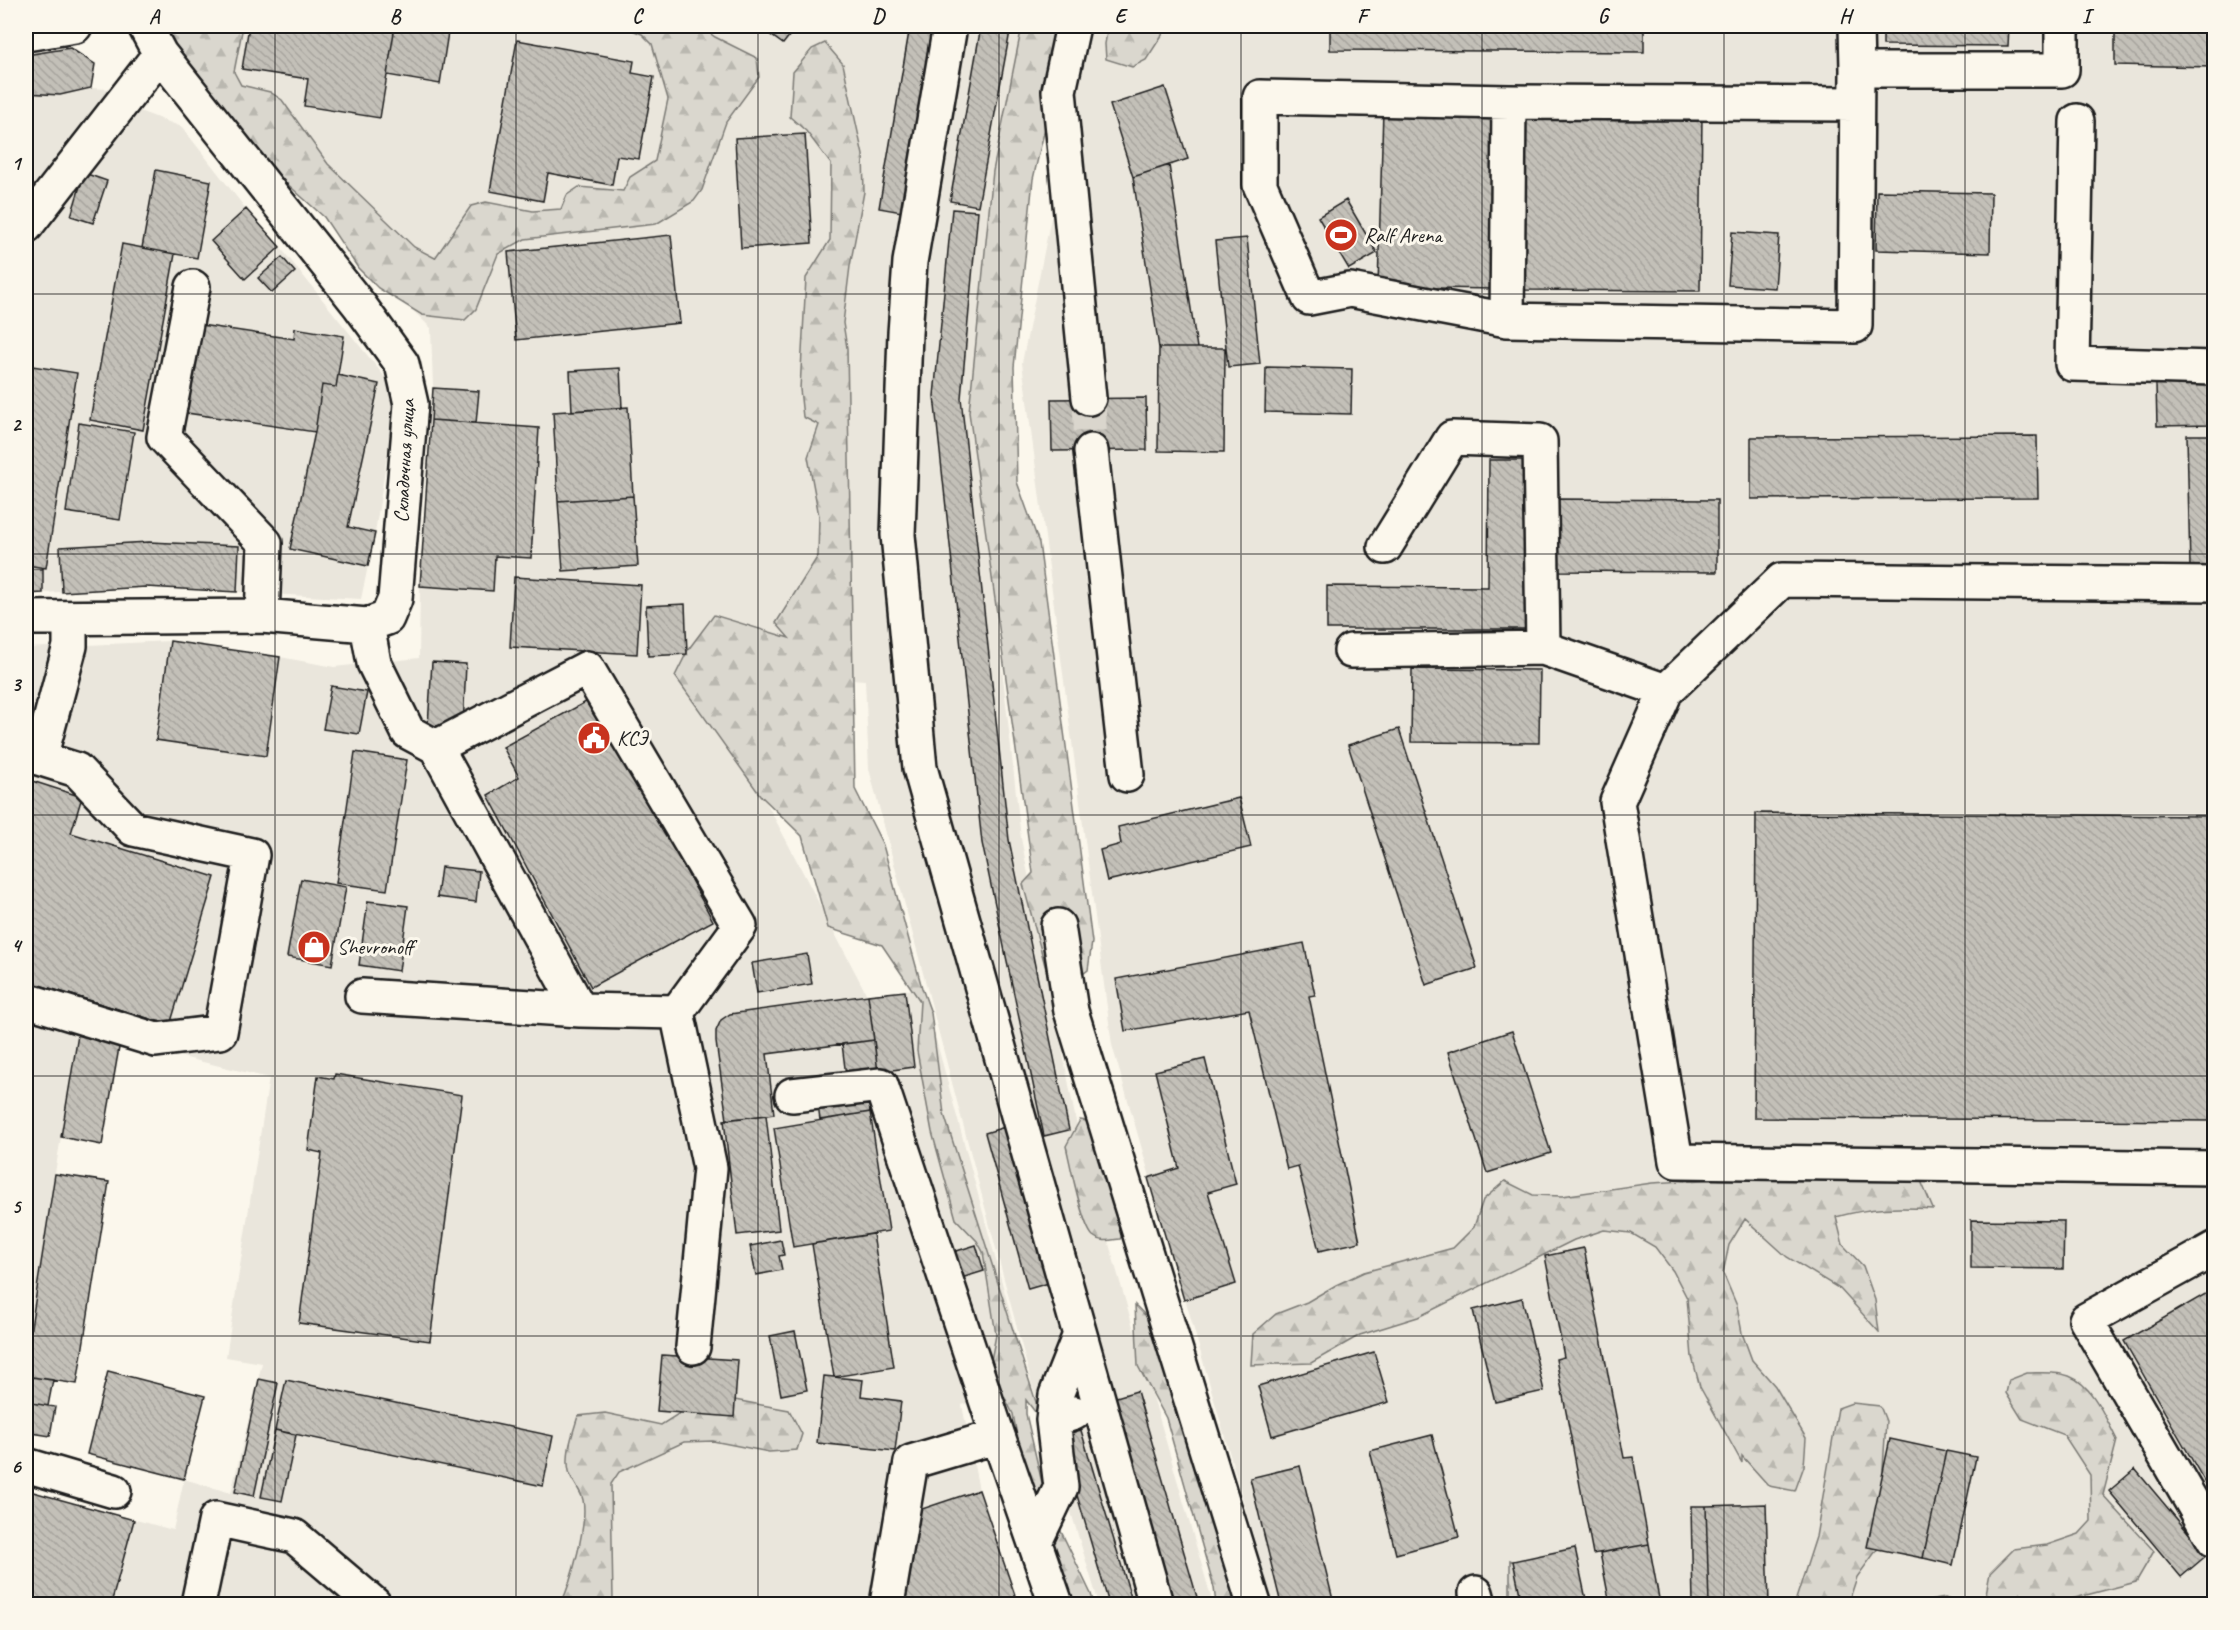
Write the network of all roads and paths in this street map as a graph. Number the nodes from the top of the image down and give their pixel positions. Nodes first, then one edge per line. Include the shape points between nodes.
1 (75, 26) edge
2 (145, 26) edge
3 (950, 26) edge
4 (1073, 26) edge
5 (1857, 26) edge
6 (2062, 26) edge
7 (26, 34) edge
8 (160, 54) junction
9 (1857, 70) junction
10 (1509, 102) junction
11 (1856, 104) junction
12 (2077, 121) dead end
13 (26, 226) edge
14 (193, 287) dead end
15 (1507, 320) junction
16 (2214, 368) edge
17 (1089, 398) tunnel mouth
18 (1091, 451) tunnel mouth
19 (1385, 547) dead end
20 (2214, 584) edge
21 (262, 616) junction
22 (26, 618) edge
23 (70, 618) junction
24 (367, 626) junction
25 (1543, 648) junction
26 (1351, 651) dead end
27 (1666, 691) junction
28 (436, 747) junction
29 (33, 756) edge
30 (1127, 775) dead end
31 (1058, 926) dead end
32 (362, 996) dead end
33 (26, 1000) edge
34 (580, 1010) junction
35 (677, 1012) junction
36 (792, 1095) dead end
37 (2214, 1168) edge
38 (2214, 1249) edge
39 (1079, 1337) junction
40 (693, 1347) dead end
41 (998, 1436) junction
42 (26, 1465) edge
43 (114, 1491) dead end
44 (2214, 1540) edge
45 (1035, 1542) junction
46 (198, 1605) edge
47 (374, 1605) edge
48 (887, 1605) edge
49 (1056, 1605) edge
50 (1156, 1605) edge
51 (1254, 1605) edge

1 - 7 street
2 - 8 street, Складочная улица
3 - 39 street via 910,262 897,535 920,768
4 - 17 street via 1059,91
5 - 9 street
6 - 9 street via 2062,70
8 - 13 street
8 - 24 street, Складочная улица via 402,364 411,404 395,599 387,618
9 - 11 street
10 - 11 street
10 - 15 street
10 - 15 street via 1260,97 1260,185 1309,298 1350,290
11 - 15 street via 1855,326
12 - 16 street via 2072,364
14 - 21 street via 164,437 265,543
18 - 30 street
19 - 25 street via 1452,438 1540,441
20 - 27 street via 1782,580
21 - 23 street
21 - 24 street
22 - 23 street
23 - 29 street via 70,645
24 - 28 street via 374,663 408,732
25 - 26 street
25 - 27 street
27 - 37 street via 1617,802 1676,1161
28 - 34 street
28 - 35 street via 587,668 740,926
29 - 33 street via 77,770 133,829 252,855 220,1032 156,1040
31 - 51 street via 1071,1011
32 - 34 street
34 - 35 street
35 - 40 street via 710,1168
36 - 41 street via 881,1085
38 - 44 street via 2086,1320
39 - 45 street via 1056,1395 1064,1416 1061,1487
39 - 50 street
41 - 45 street
41 - 48 street via 911,1462
42 - 43 street
45 - 49 street
46 - 47 street via 216,1519 294,1536

